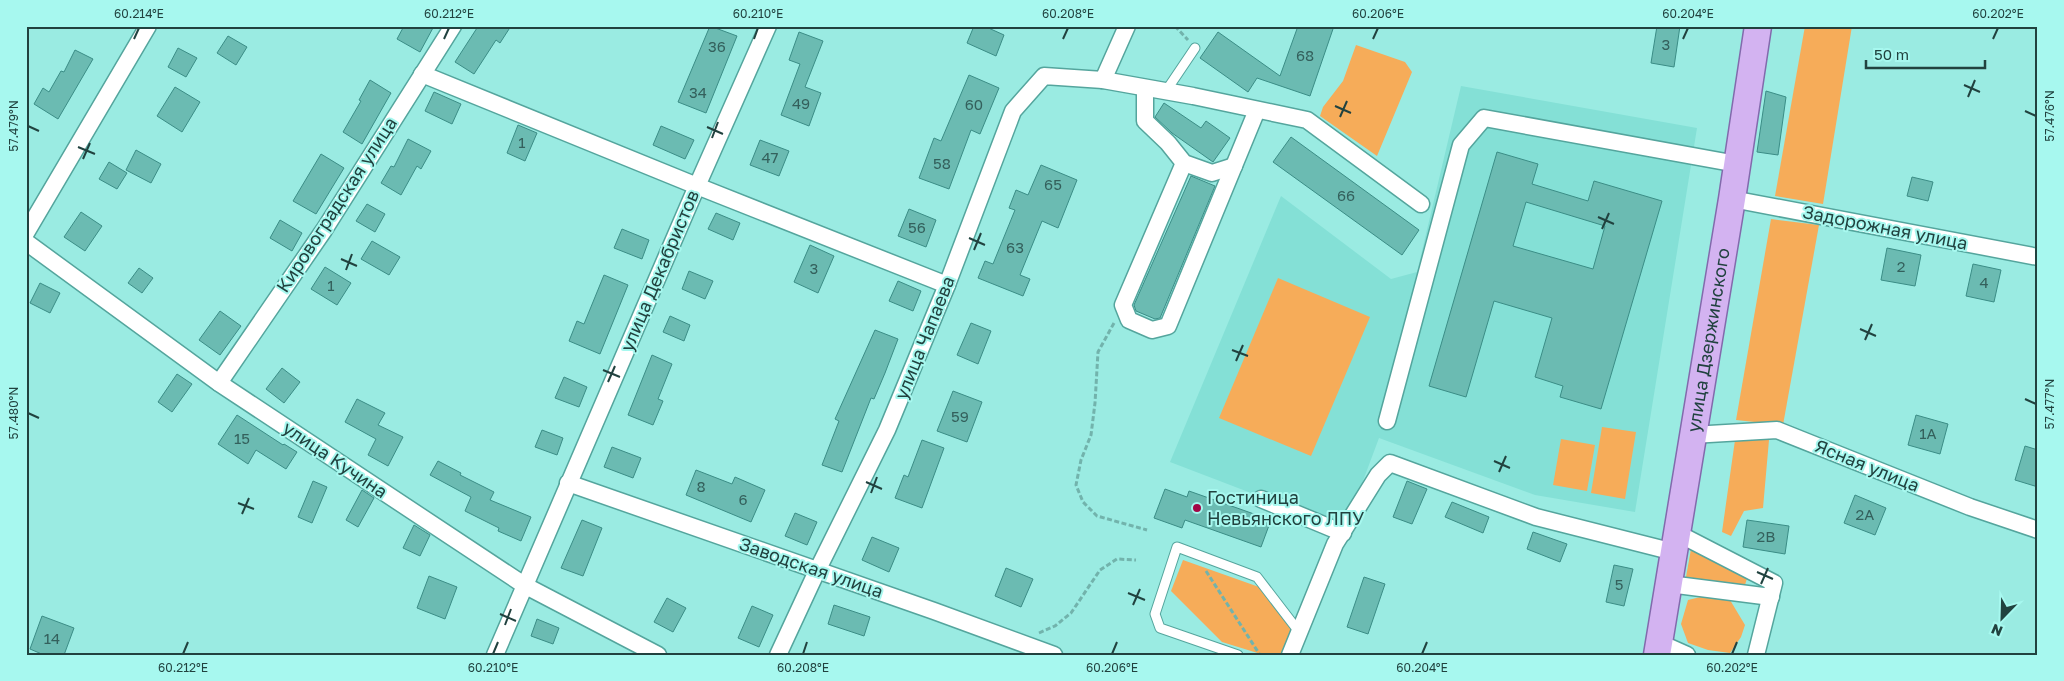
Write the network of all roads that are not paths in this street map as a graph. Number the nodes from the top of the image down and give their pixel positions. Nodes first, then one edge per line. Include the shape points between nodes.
1 (148, 26) edge
2 (453, 26) edge
3 (768, 26) edge
4 (1127, 26) edge
5 (1758, 26) edge
6 (1195, 48) road end
7 (422, 74) junction
8 (1103, 80) junction
9 (1145, 88) junction
10 (1166, 91) junction
11 (1257, 110) junction
12 (1184, 163) junction
13 (1737, 164) junction
14 (1234, 166) junction
15 (697, 186) junction
16 (1732, 198) junction
17 (1421, 204) dead end
18 (26, 233) edge
19 (26, 242) edge
20 (2038, 257) edge
21 (947, 285) junction
22 (219, 383) junction
23 (1387, 421) dead end
24 (1692, 435) junction
25 (568, 483) junction
26 (1261, 499) dead end
27 (2038, 530) edge
28 (1343, 532) junction
29 (1675, 542) junction
30 (817, 571) junction
31 (1669, 584) junction
32 (524, 586) junction
33 (1771, 597) junction
34 (1300, 633) junction
35 (1659, 649) edge
36 (495, 655) edge
37 (658, 655) edge
38 (778, 655) edge
39 (1054, 655) edge
40 (1238, 655) edge
41 (1290, 655) edge
42 (1687, 655) edge
43 (1756, 655) edge

1 - 18 street
2 - 7 street, Кировоградская улица
3 - 15 street, улица Декабристов
4 - 8 street
5 - 13 main road, улица Дзержинского
6 - 10 lane
7 - 15 street
7 - 22 street, Кировоградская улица via 324,230
8 - 9 street, улица Чапаева
8 - 21 street, улица Чапаева via 1044,76 1013,111
9 - 10 street, улица Чапаева
9 - 12 street via 1145,121
10 - 11 street, улица Чапаева
11 - 14 street
11 - 17 street, улица Чапаева via 1306,120
12 - 14 street via 1212,173
12 - 14 street via 1123,305 1129,320 1152,330 1168,326
13 - 16 main road, улица Дзержинского
13 - 23 street via 1484,118 1461,145
15 - 21 street
15 - 25 street, улица Декабристов
16 - 20 street, Задорожная улица
16 - 24 main road, улица Дзержинского
19 - 22 street, улица Кучина
21 - 30 street, улица Чапаева via 887,430
22 - 32 street, улица Кучина
24 - 27 street, Ясная улица via 1777,430 1970,507
24 - 29 main road, улица Дзержинского
25 - 30 street, Заводская улица
25 - 32 street, улица Декабристов
26 - 28 street
28 - 29 street via 1378,475 1390,463 1536,517
28 - 34 street via 1335,544
29 - 31 main road, улица Дзержинского
29 - 33 street via 1774,583
30 - 38 street, улица Чапаева
30 - 39 street, Заводская улица
31 - 33 street
31 - 35 main road, улица Дзержинского
32 - 36 street, улица Декабристов
32 - 37 street, улица Кучина
33 - 43 street
34 - 40 lane via 1256,576 1177,547 1155,614 1160,628
34 - 41 street
35 - 42 street

